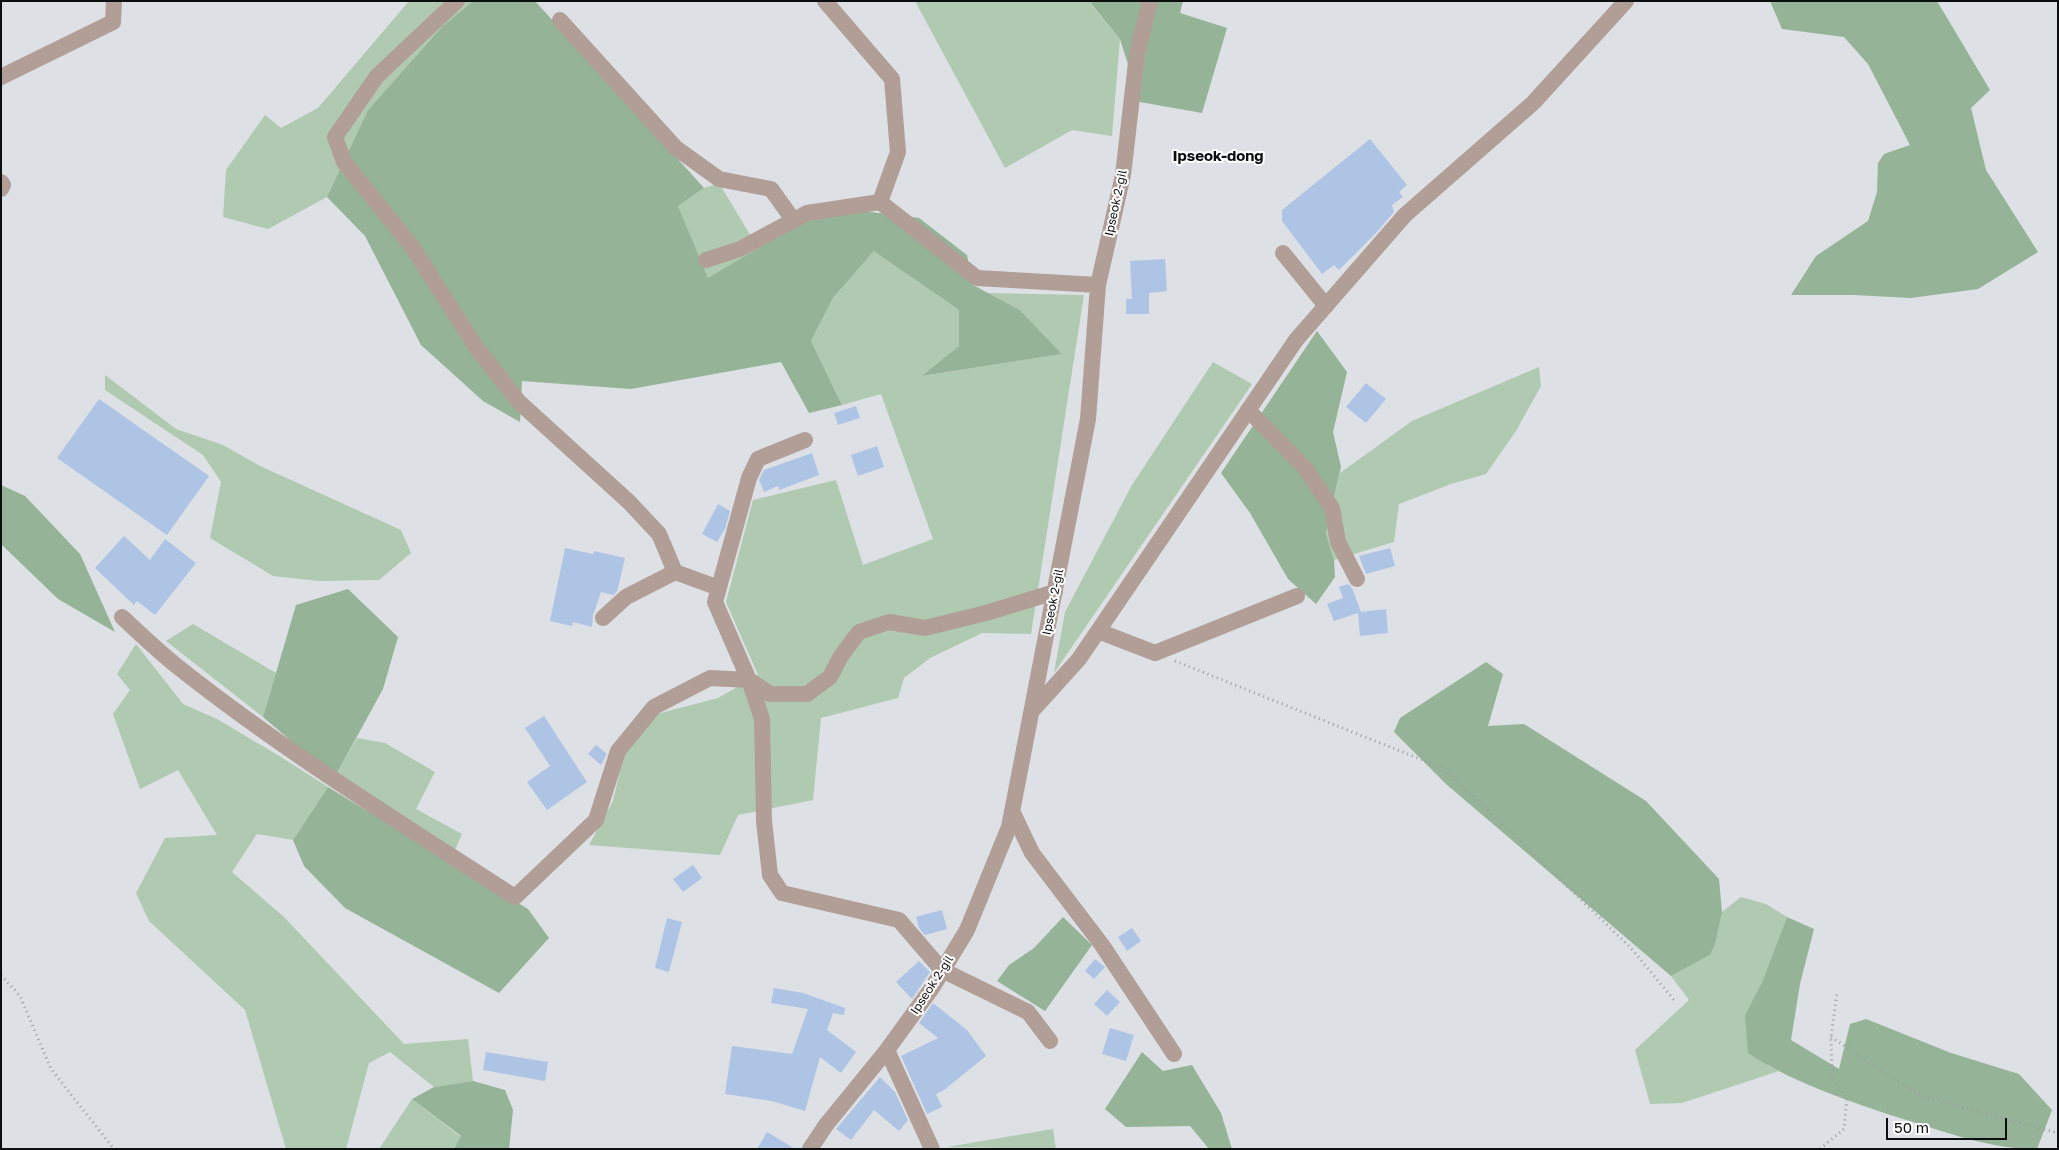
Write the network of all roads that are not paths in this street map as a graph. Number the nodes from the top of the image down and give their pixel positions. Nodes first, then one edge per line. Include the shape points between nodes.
1 (114, 1) edge
2 (457, 1) edge
3 (825, 1) edge
4 (1150, 1) edge
5 (1626, 1) edge
6 (560, 20) dead end
7 (1, 77) edge
8 (1, 182) edge
9 (1, 189) edge
10 (880, 202) junction
11 (794, 221) junction
12 (1283, 253) dead end
13 (706, 260) dead end
14 (1098, 285) junction
15 (1326, 306) junction
16 (1248, 410) junction
17 (805, 440) dead end
18 (675, 572) junction
19 (1357, 579) dead end
20 (719, 588) junction
21 (1055, 592) junction
22 (1296, 596) dead end
23 (122, 617) dead end
24 (603, 618) dead end
25 (1098, 631) junction
26 (749, 680) junction
27 (1032, 712) junction
28 (1012, 811) junction
29 (942, 970) junction
30 (1050, 1041) dead end
31 (887, 1050) junction
32 (1174, 1054) dead end
33 (810, 1149) edge
34 (932, 1149) edge

1 - 7 street via 113,22
2 - 18 street via 377,76 335,137 344,162 413,248 476,347 520,402 629,502 659,534
3 - 10 street via 892,80 898,152
4 - 14 street, Ipseok 2-gil via 1137,54 1123,175
5 - 15 street via 1533,103 1405,215
6 - 11 street via 676,148 718,179 771,189
8 - 9 street
10 - 11 street via 807,214
10 - 14 street via 977,278
11 - 13 street via 740,248
12 - 15 street
14 - 21 street, Ipseok 2-gil via 1088,419
15 - 16 street via 1296,340
16 - 19 street via 1305,468 1332,508 1338,542
16 - 25 street
17 - 20 street via 758,459 749,478
18 - 20 street
18 - 24 street via 626,597
20 - 26 street via 715,602
21 - 26 street via 925,628 889,622 859,632 830,677 807,694 770,694
21 - 27 street, Ipseok 2-gil
22 - 25 street via 1155,653
23 - 26 street via 177,666 259,728 515,897 596,820 618,751 654,707 710,678
25 - 27 street via 1079,659
26 - 29 street via 762,719 764,821 770,875 782,893 899,920
27 - 28 street, Ipseok 2-gil
28 - 29 street, Ipseok 2-gil via 1009,827 967,930
28 - 32 street via 1032,853 1102,945
29 - 30 street via 1028,1012
29 - 31 street, Ipseok 2-gil
31 - 33 street, Ipseok 2-gil
31 - 34 street

